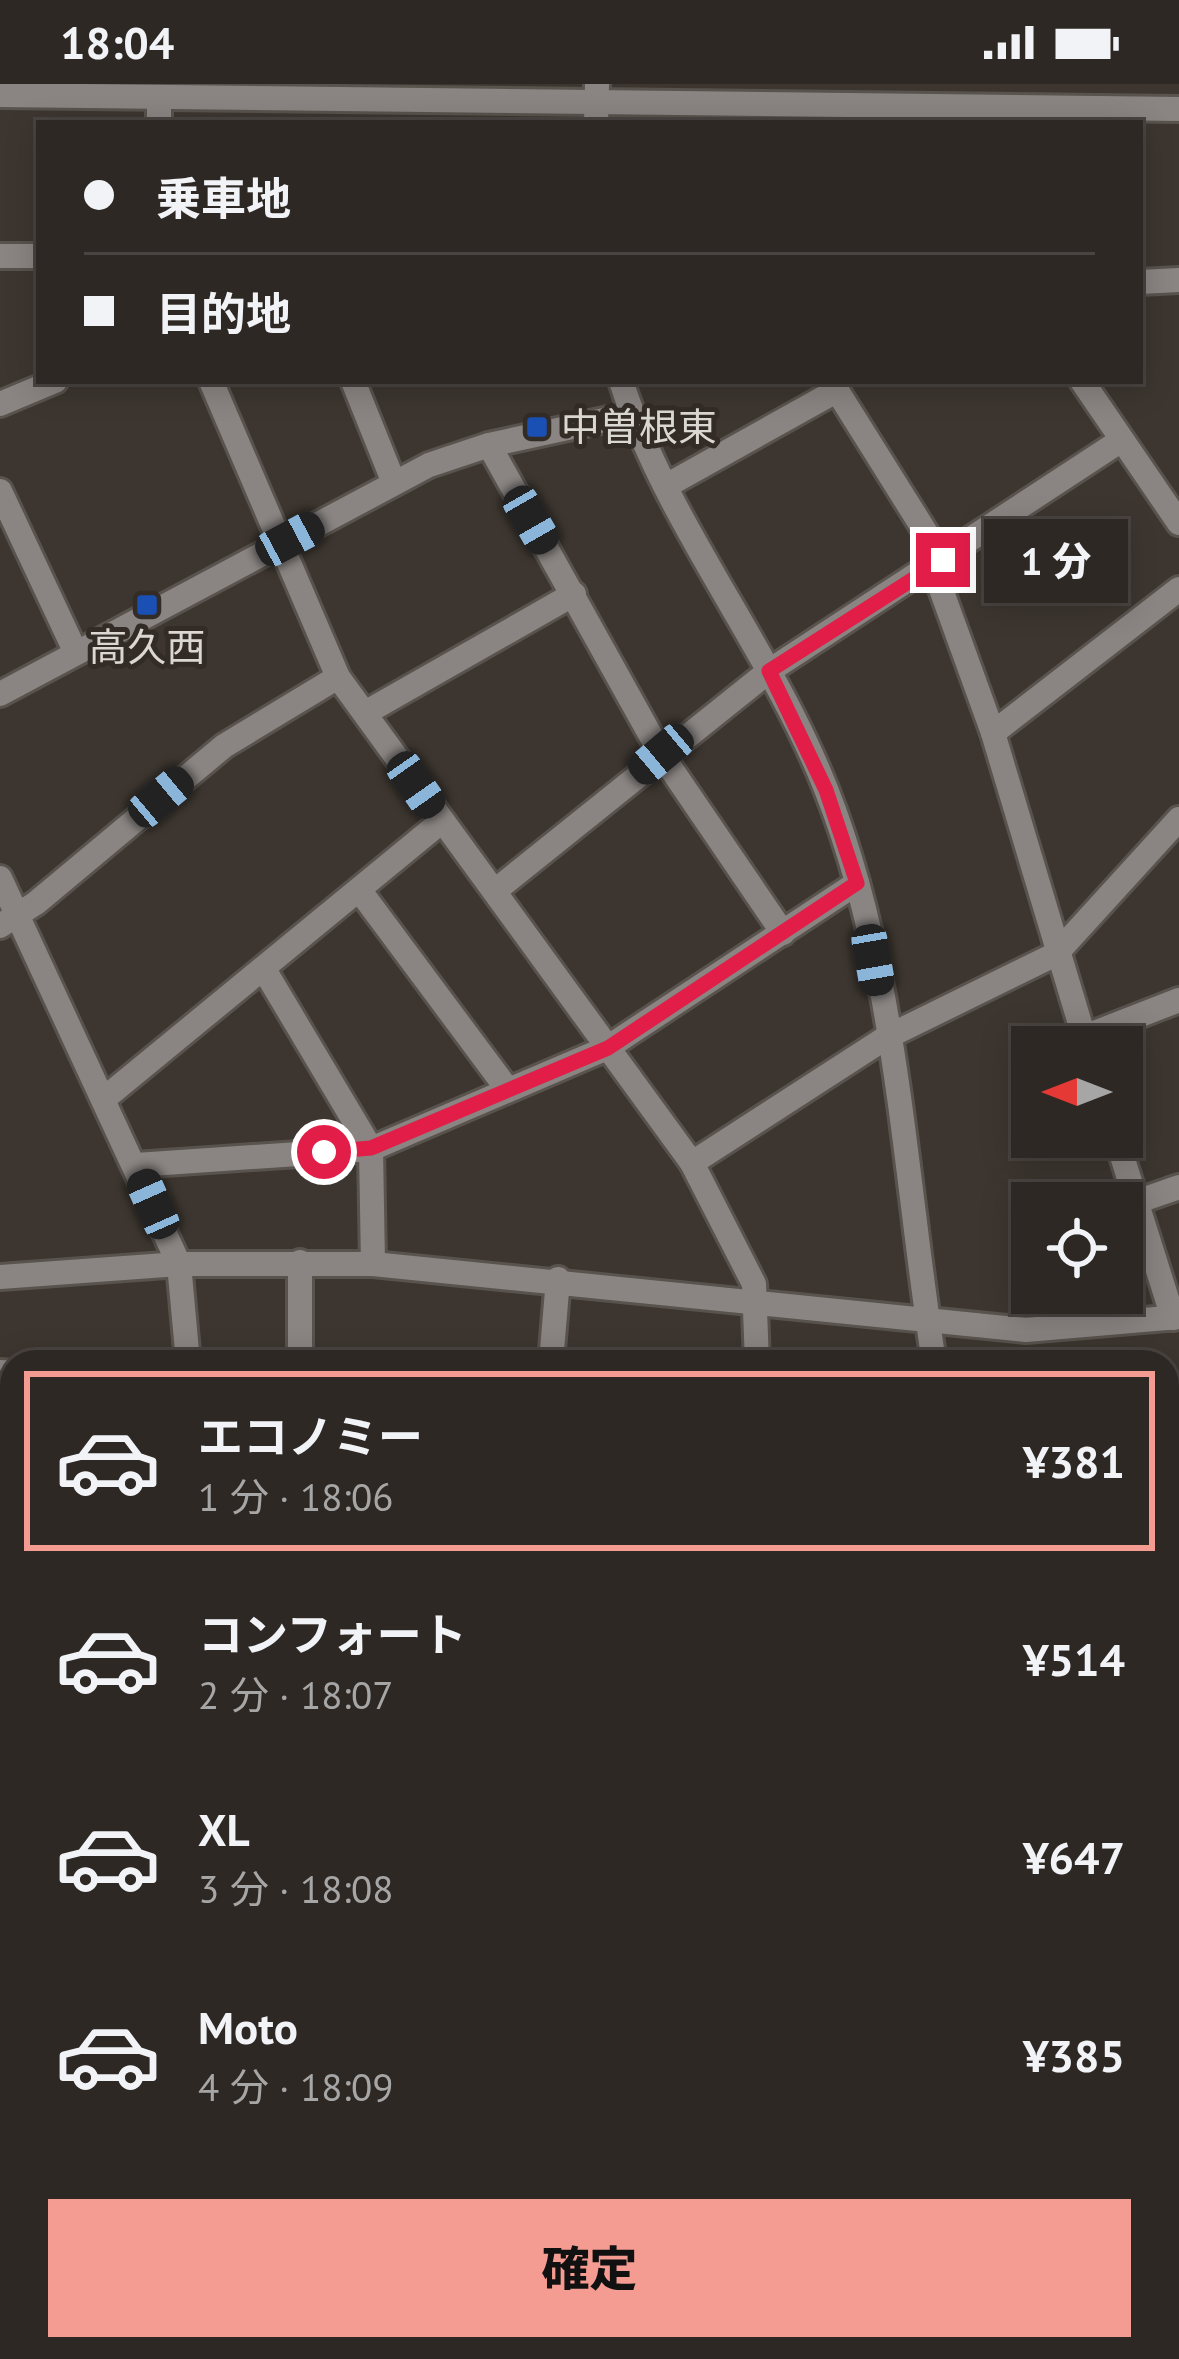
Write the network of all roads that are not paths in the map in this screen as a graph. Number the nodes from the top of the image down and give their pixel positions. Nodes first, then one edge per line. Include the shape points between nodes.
1 (76, 90) edge
2 (440, 93) edge
3 (0, 94) edge
4 (950, 94) edge
5 (596, 103) edge
6 (1179, 109) edge
7 (159, 111) edge
8 (1024, 114) edge
9 (0, 256) edge
10 (36, 256) edge
11 (1143, 282) edge
12 (1175, 287) edge
13 (48, 384) edge
14 (212, 384) edge
15 (354, 384) edge
16 (622, 384) edge
17 (1084, 384) edge
18 (833, 386) edge
19 (0, 404) edge
20 (632, 414) junction
21 (1120, 441) junction
22 (489, 445) junction
23 (394, 483) junction
24 (666, 486) junction
25 (0, 491) edge
26 (1179, 523) edge
27 (280, 544) junction
28 (938, 563) junction
29 (1179, 589) edge
30 (574, 594) junction
31 (76, 653) junction
32 (769, 671) junction
33 (338, 677) junction
34 (0, 694) edge
35 (365, 713) junction
36 (993, 733) junction
37 (661, 754) junction
38 (1179, 819) edge
39 (442, 821) junction
40 (0, 878) edge
41 (857, 883) junction
42 (496, 890) junction
43 (360, 891) junction
44 (9, 921) edge
45 (783, 933) junction
46 (1056, 954) junction
47 (265, 970) junction
48 (1179, 1000) edge
49 (1081, 1026) edge
50 (1121, 1026) edge
51 (887, 1037) junction
52 (608, 1048) junction
53 (508, 1090) junction
54 (105, 1098) junction
55 (371, 1148) junction
56 (692, 1163) junction
57 (136, 1165) junction
58 (1179, 1187) edge
59 (1143, 1200) edge
60 (1143, 1222) edge
61 (300, 1262) junction
62 (179, 1264) junction
63 (373, 1264) junction
64 (0, 1277) edge
65 (558, 1280) junction
66 (757, 1301) junction
67 (1176, 1317) edge
68 (928, 1322) junction
69 (187, 1350) edge
70 (301, 1350) edge
71 (552, 1350) edge
72 (757, 1350) edge
73 (932, 1350) edge

1 - 3 street
1 - 7 street
2 - 5 street
2 - 7 street
4 - 5 street
4 - 8 street
6 - 8 street
9 - 10 street
11 - 12 street
13 - 19 street
14 - 27 street
15 - 23 street
16 - 20 street
17 - 21 street
18 - 24 street
18 - 28 street
20 - 22 street
20 - 24 street
21 - 26 street
21 - 28 street
22 - 23 street
22 - 30 street
23 - 27 street
24 - 32 street
25 - 31 street
27 - 31 street
27 - 33 street
28 - 32 street
28 - 36 street
29 - 36 street
30 - 35 street
30 - 37 street
31 - 34 street
32 - 37 street
32 - 41 street via 826,790
33 - 35 street
33 - 44 street via 192,770
35 - 39 street
36 - 46 street
37 - 42 street
37 - 45 street
38 - 46 street
39 - 42 street
39 - 43 street
40 - 44 street
41 - 45 street
41 - 51 street
42 - 52 street
43 - 47 street
43 - 53 street
44 - 54 street
45 - 52 street
46 - 49 street
46 - 51 street
47 - 54 street
47 - 55 street
48 - 50 street
51 - 56 street
51 - 68 street
52 - 53 street
52 - 56 street
53 - 55 street
54 - 57 street
55 - 57 street
55 - 63 street
56 - 66 street
57 - 62 street
58 - 59 street
60 - 67 street
61 - 62 street
61 - 63 street
61 - 70 street
62 - 64 street
62 - 69 street
63 - 65 street
65 - 66 street
65 - 71 street
66 - 68 street
66 - 72 street
67 - 68 street via 1058,1330
68 - 73 street

